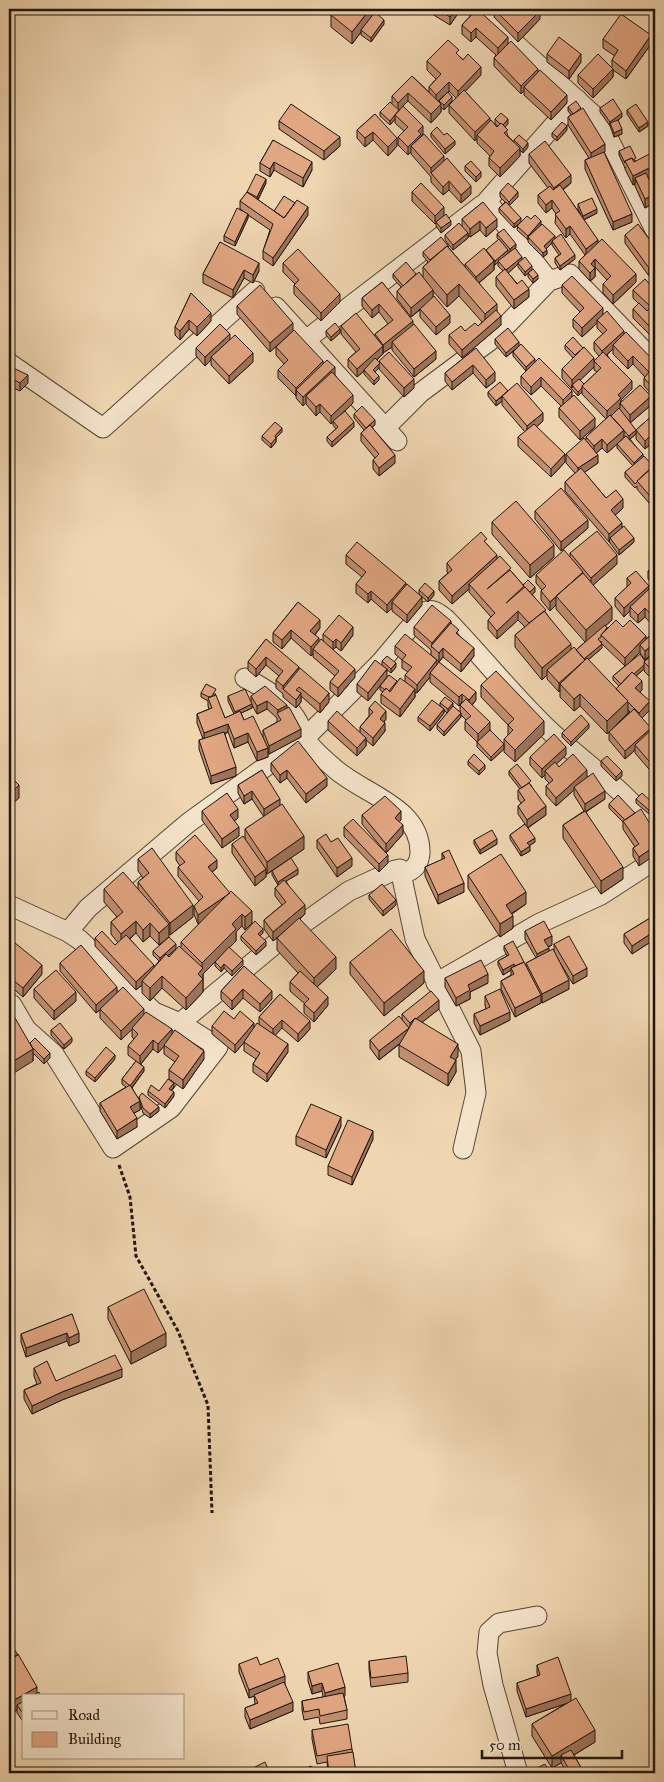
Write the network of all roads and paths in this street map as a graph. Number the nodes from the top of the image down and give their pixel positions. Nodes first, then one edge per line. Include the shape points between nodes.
1 (477, 9) edge
2 (577, 99) junction
3 (487, 201) junction
4 (655, 230) edge
5 (549, 281) junction
6 (307, 339) junction
7 (655, 362) edge
8 (9, 363) edge
9 (245, 678) dead end
10 (305, 738) junction
11 (655, 830) edge
12 (655, 860) edge
13 (403, 874) junction
14 (9, 905) edge
15 (68, 932) junction
16 (436, 983) junction
17 (9, 1003) edge
18 (180, 1022) junction
19 (113, 1148) junction
20 (462, 1149) dead end
21 (212, 1513) dead end
22 (537, 1616) dead end
23 (518, 1773) edge

1 - 2 street
2 - 3 street
2 - 4 street via 599,120
3 - 5 street
3 - 6 street
5 - 6 street via 495,337 420,393 391,435
5 - 7 street via 570,274
6 - 8 street via 259,288 103,428
9 - 10 street via 263,687 287,707
10 - 11 street via 380,663 422,613 435,610 551,732 596,768
10 - 13 street via 336,770 394,807 409,821 419,839 420,854 417,866
10 - 15 street via 188,824 88,908
12 - 16 street via 601,895 538,924
13 - 16 street via 415,940
13 - 18 street via 395,870 349,891 280,940
14 - 15 street
15 - 18 street via 154,1012
16 - 20 street via 470,1050 476,1093
17 - 19 street via 26,1029 54,1054
18 - 19 street via 218,1047 171,1108
19 - 21 path via 130,1197 136,1256 178,1331 208,1405
22 - 23 street via 500,1623 489,1632 487,1653 493,1685

